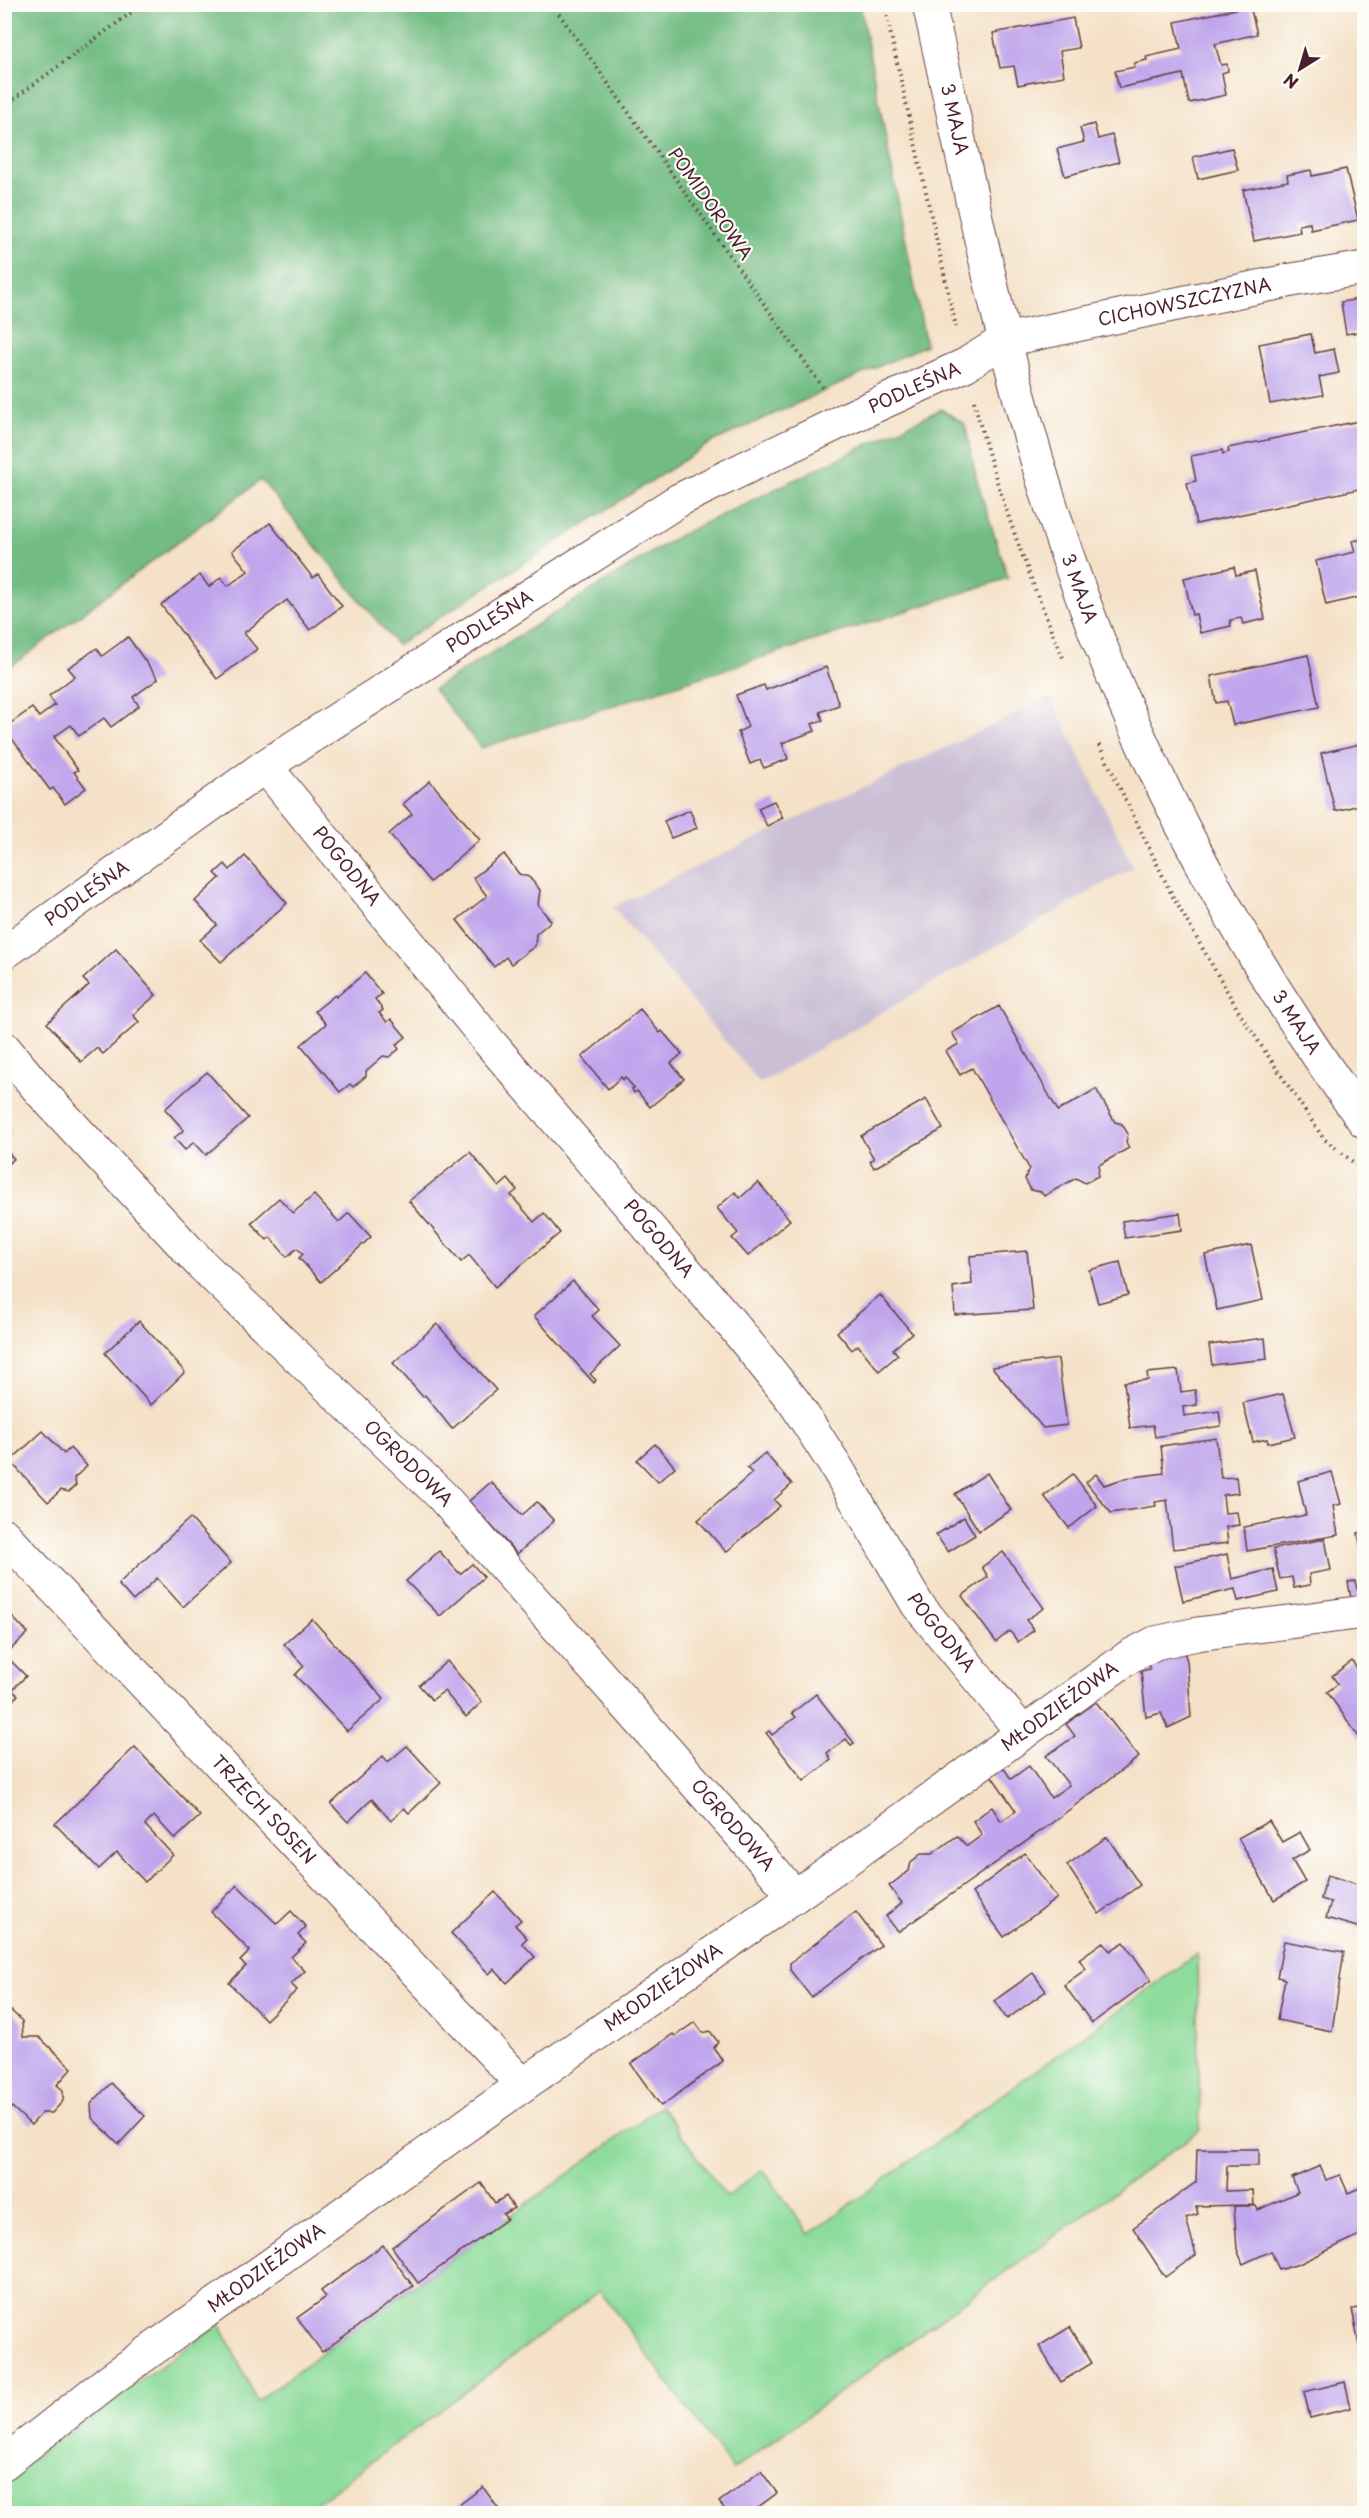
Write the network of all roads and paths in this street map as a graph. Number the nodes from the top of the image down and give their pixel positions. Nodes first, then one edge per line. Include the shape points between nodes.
1 (143, 4) edge
2 (552, 4) edge
3 (929, 4) edge
4 (4, 106) edge
5 (1365, 268) edge
6 (1005, 340) junction
7 (846, 419) junction
8 (265, 766) junction
9 (4, 953) edge
10 (4, 1048) edge
11 (1365, 1120) edge
12 (4, 1535) edge
13 (1365, 1612) edge
14 (1023, 1733) junction
15 (795, 1896) junction
16 (523, 2085) junction
17 (4, 2463) edge

1 - 4 path
2 - 7 path, POMIDOROWA
3 - 6 street, 3 MAJA
5 - 6 street, CICHOWSZCZYZNA
6 - 7 street, PODLEŚNA via 965,365
6 - 11 street, 3 MAJA via 1051,505 1085,604 1174,811 1290,1016
7 - 8 street, PODLEŚNA via 679,500
8 - 9 street, PODLEŚNA
8 - 14 street, POGODNA via 490,1043 795,1403 917,1604
10 - 15 street, OGRODOWA via 201,1264 441,1496
12 - 16 street, TRZECH SOSEN
13 - 14 street, MŁODZIEŻOWA via 1155,1643 1130,1656
14 - 15 street, MŁODZIEŻOWA
15 - 16 street, MŁODZIEŻOWA
16 - 17 street, MŁODZIEŻOWA via 111,2379

